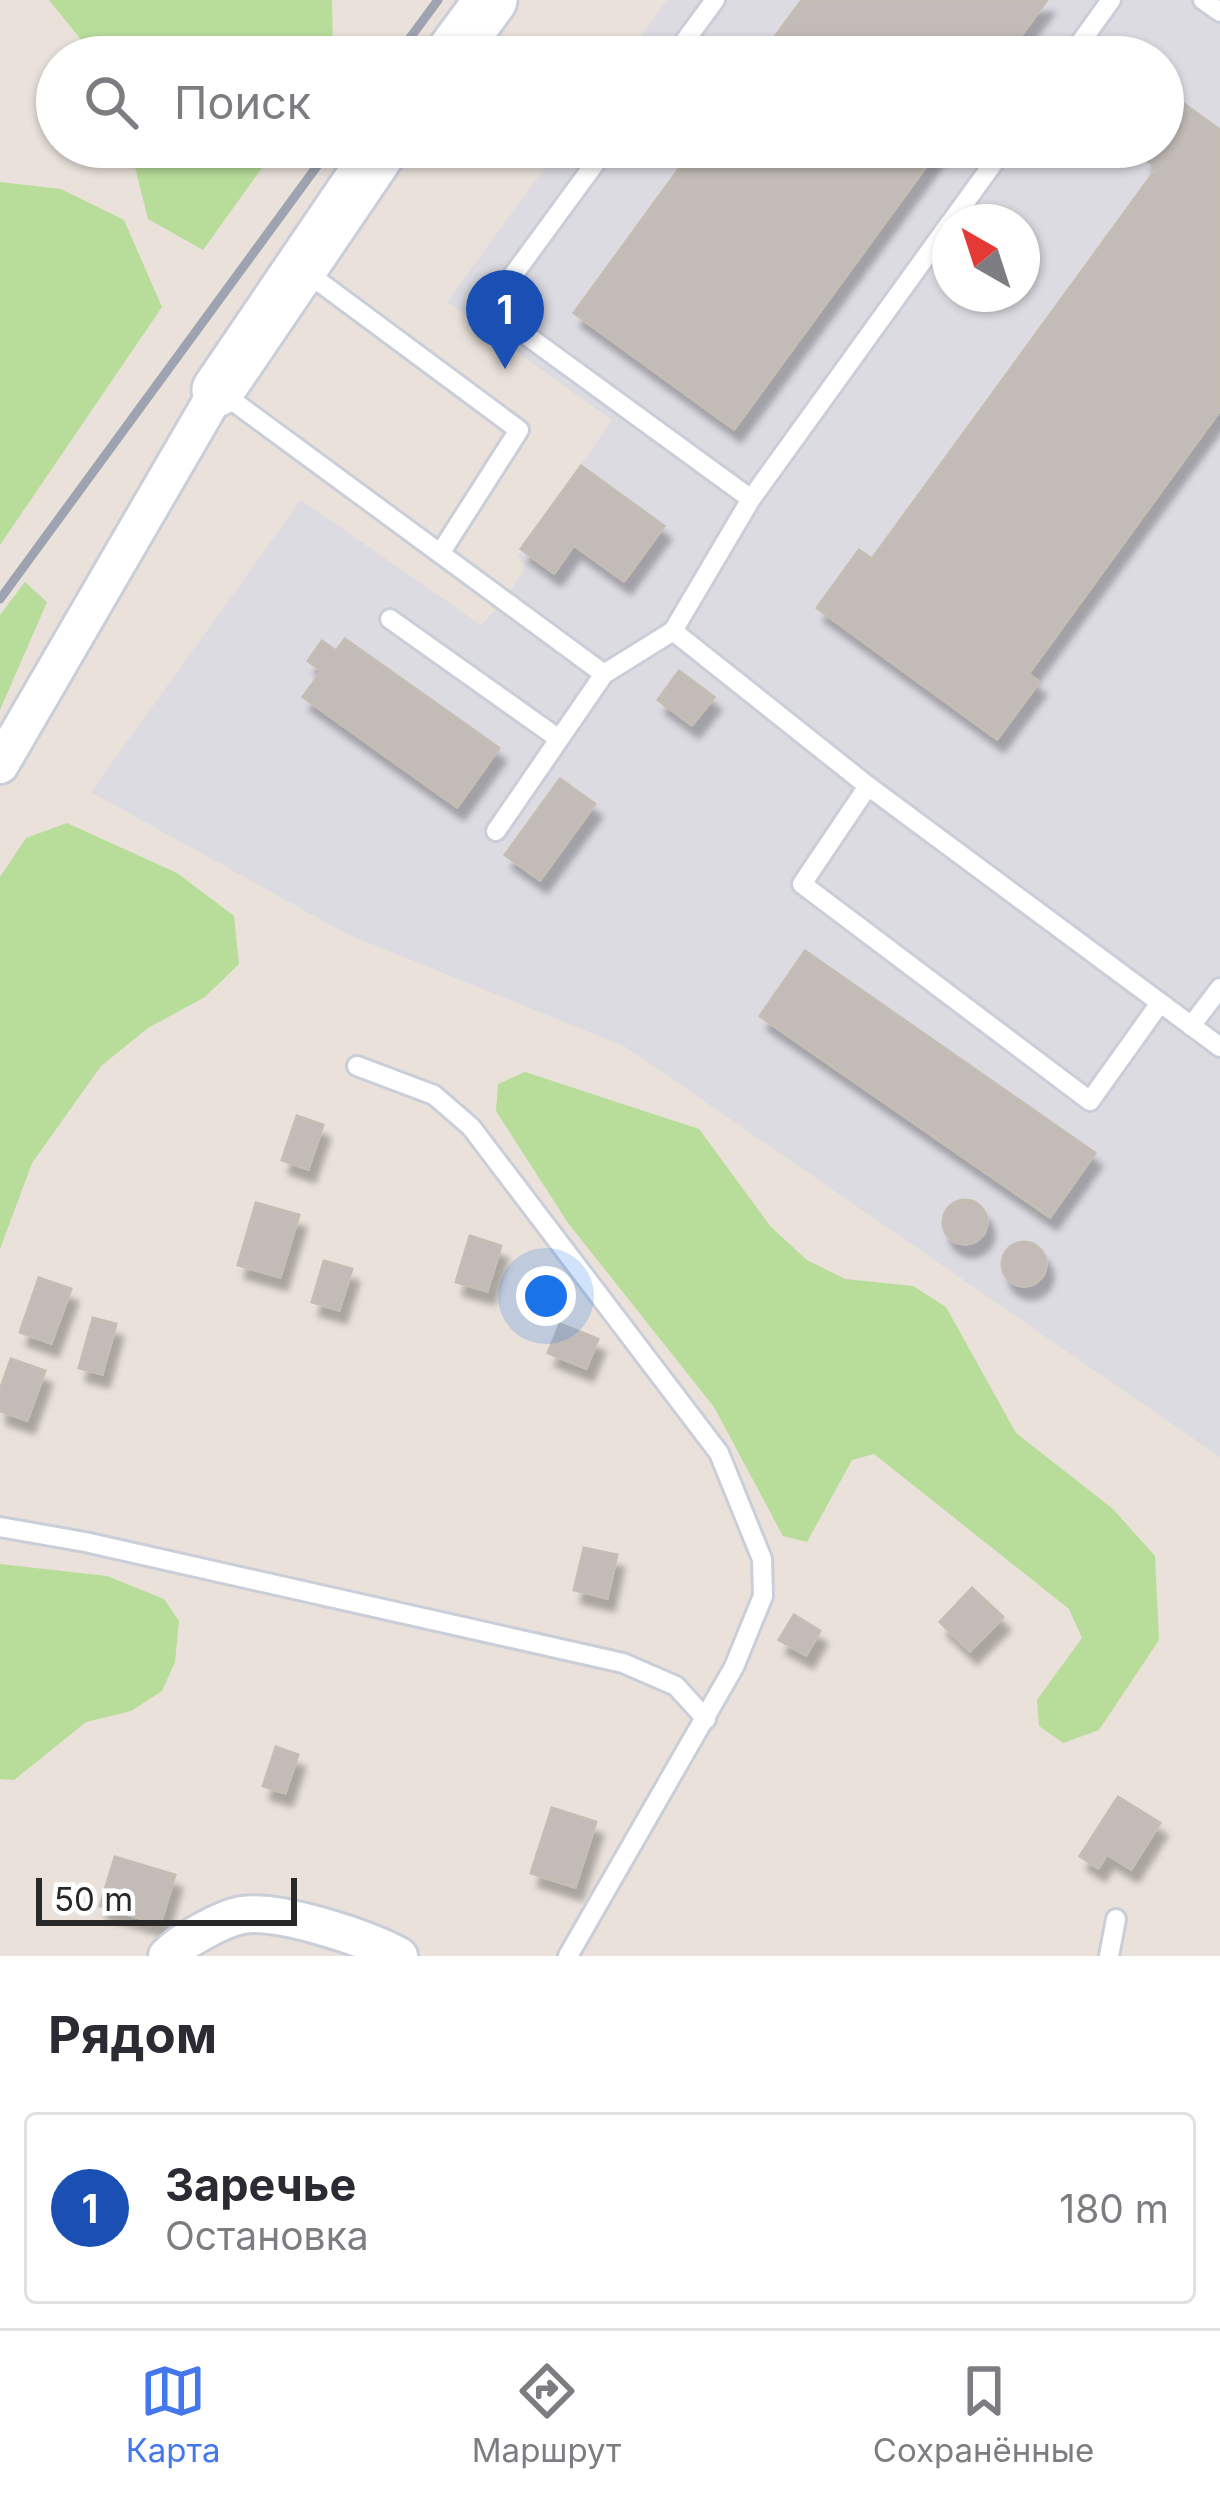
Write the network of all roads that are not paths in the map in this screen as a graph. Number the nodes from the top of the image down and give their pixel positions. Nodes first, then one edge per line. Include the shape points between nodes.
1 (490, 0) edge
2 (715, 0) edge
3 (1111, 0) edge
4 (1203, 0) edge
5 (1220, 12) edge
6 (463, 36) edge
7 (688, 36) edge
8 (1085, 36) edge
9 (368, 168) edge
10 (592, 168) edge
11 (990, 168) edge
12 (964, 204) edge
13 (932, 249) edge
14 (300, 268) junction
15 (218, 391) junction
16 (751, 500) junction
17 (441, 552) junction
18 (390, 619) dead end
19 (673, 631) junction
20 (604, 674) junction
21 (559, 739) junction
22 (0, 765) edge
23 (868, 786) junction
24 (496, 831) dead end
25 (1220, 988) edge
26 (1160, 1003) junction
27 (1191, 1026) junction
28 (1220, 1047) edge
29 (357, 1066) dead end
30 (0, 1527) edge
31 (706, 1719) junction
32 (1116, 1919) dead end
33 (167, 1956) edge
34 (399, 1956) edge
35 (568, 1956) edge
36 (1109, 1956) edge

1 - 6 street
2 - 7 lane
3 - 8 lane
4 - 5 lane
9 - 14 street
10 - 16 lane via 489,308
11 - 12 lane
13 - 16 lane
14 - 15 street
14 - 17 lane via 519,430
15 - 17 lane
15 - 22 street
16 - 19 lane
17 - 20 lane
18 - 21 lane
19 - 20 lane
19 - 23 lane
20 - 21 lane
21 - 24 lane
23 - 26 lane
23 - 26 lane via 802,884 1090,1101
25 - 27 lane
26 - 27 lane
27 - 28 lane
29 - 31 lane via 434,1095 471,1127 719,1453 762,1558 763,1596
30 - 31 lane via 623,1664 676,1686
31 - 35 lane
32 - 36 lane
33 - 34 street via 243,1915 304,1921

